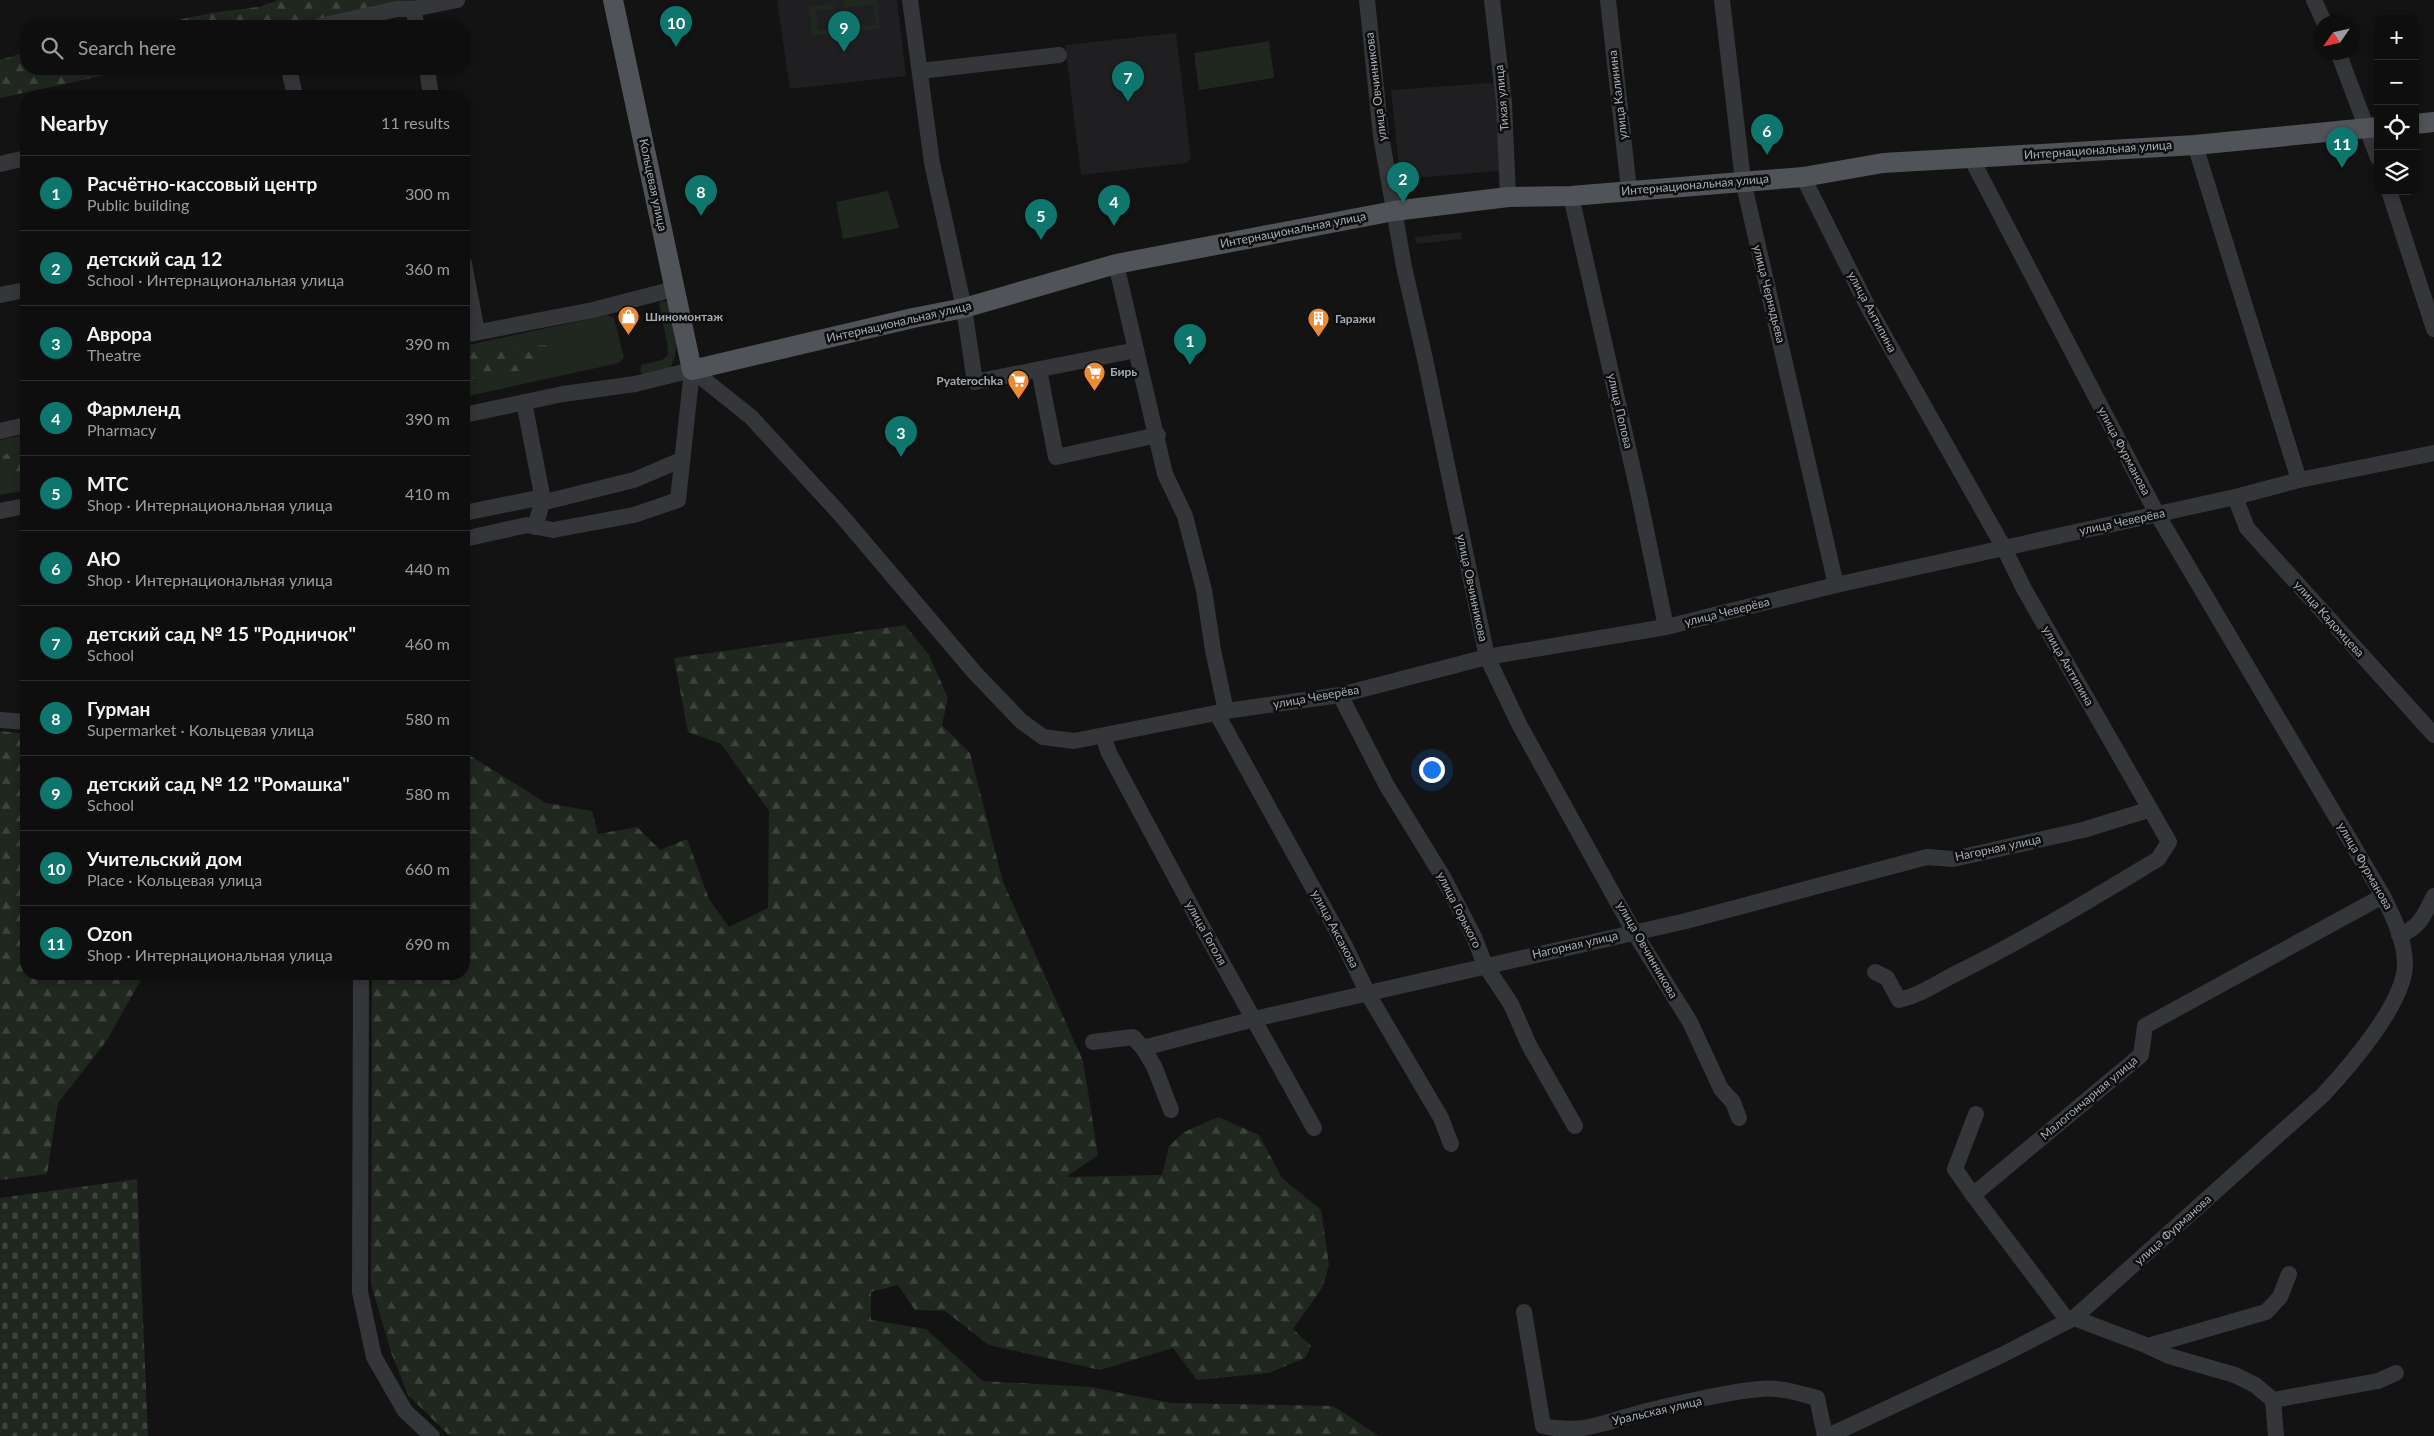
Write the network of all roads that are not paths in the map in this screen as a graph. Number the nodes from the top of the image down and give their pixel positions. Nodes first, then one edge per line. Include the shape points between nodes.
1 (456, 0) edge
2 (613, 0) edge
3 (910, 0) edge
4 (1366, 0) edge
5 (1492, 0) edge
6 (1608, 0) edge
7 (1722, 0) edge
8 (2314, 0) edge
9 (413, 10) junction
10 (2321, 15) edge
11 (347, 20) edge
12 (416, 20) edge
13 (1059, 54) dead end
14 (2342, 60) edge
15 (920, 71) junction
16 (290, 75) edge
17 (428, 75) edge
18 (293, 90) edge
19 (430, 90) edge
20 (2434, 122) edge
21 (2419, 124) edge
22 (2373, 128) edge
23 (2195, 145) junction
24 (2377, 150) edge
25 (1971, 158) junction
26 (20, 159) edge
27 (0, 164) edge
28 (1803, 177) junction
29 (1743, 181) junction
30 (1629, 190) junction
31 (2390, 195) edge
32 (1571, 196) junction
33 (1508, 197) junction
34 (1394, 210) junction
35 (1116, 264) junction
36 (674, 289) junction
37 (20, 291) edge
38 (0, 295) edge
39 (964, 308) junction
40 (2434, 329) edge
41 (470, 334) edge
42 (1136, 350) junction
43 (692, 370) junction
44 (1039, 370) junction
45 (524, 402) junction
46 (470, 414) edge
47 (20, 426) edge
48 (0, 431) edge
49 (1158, 435) junction
50 (2434, 453) edge
51 (682, 460) junction
52 (2299, 480) junction
53 (2234, 497) junction
54 (543, 500) junction
55 (20, 507) edge
56 (0, 511) edge
57 (470, 512) edge
58 (2157, 514) junction
59 (535, 527) junction
60 (470, 538) edge
61 (2004, 548) junction
62 (1836, 585) junction
63 (1666, 627) junction
64 (1487, 657) junction
65 (1340, 695) junction
66 (1222, 713) junction
67 (0, 720) edge
68 (20, 722) edge
69 (2434, 735) edge
70 (1103, 736) junction
71 (2148, 810) junction
72 (2383, 896) junction
73 (2434, 896) edge
74 (1634, 932) junction
75 (2399, 935) junction
76 (1485, 965) junction
77 (1875, 972) dead end
78 (361, 980) edge
79 (1368, 994) junction
80 (1254, 1019) junction
81 (1093, 1042) dead end
82 (1143, 1048) junction
83 (1171, 1110) dead end
84 (1976, 1114) dead end
85 (1739, 1118) dead end
86 (1575, 1126) dead end
87 (1314, 1128) dead end
88 (1451, 1144) dead end
89 (1973, 1195) junction
90 (2289, 1274) dead end
91 (1524, 1312) dead end
92 (2071, 1319) junction
93 (2148, 1346) junction
94 (2396, 1373) dead end
95 (2273, 1400) junction
96 (432, 1436) edge
97 (1826, 1436) edge
98 (2276, 1436) edge

1 - 9 street
2 - 36 main road, Кольцевая улица
3 - 15 street
4 - 34 street, улица Овчинникова via 1381,136
5 - 33 street, Тихая улица via 1504,104
6 - 30 street, улица Калинина
7 - 29 street, улица Чернядьева
8 - 10 street
9 - 11 street via 397,9
9 - 12 street
13 - 15 street
14 - 22 street
15 - 39 street via 932,163
16 - 18 street
17 - 19 street
20 - 21 main road
22 - 23 main road, Интернациональная улица
22 - 24 street
23 - 25 main road, Интернациональная улица
23 - 52 street
25 - 28 main road, Интернациональная улица via 1883,163
25 - 58 street, улица Фурманова
26 - 27 street
28 - 29 main road, Интернациональная улица
28 - 61 street, улица Антипина via 1868,307
29 - 30 main road, Интернациональная улица
29 - 62 street, улица Чернядьева
30 - 32 main road, Интернациональная улица
31 - 40 street
32 - 33 main road, Интернациональная улица
32 - 63 street, улица Попова
33 - 34 main road, Интернациональная улица
34 - 35 main road, Интернациональная улица
34 - 64 street, улица Овчинникова
35 - 39 main road, Интернациональная улица
35 - 42 street, улица Аксакова
36 - 41 street via 593,310
36 - 43 main road, Кольцевая улица
37 - 38 street
39 - 43 main road, Интернациональная улица
39 - 44 street via 975,382
42 - 44 street
42 - 49 street, улица Аксакова
43 - 45 street, Интернациональная улица via 635,384
43 - 51 street
43 - 70 street, улица Чеверёва via 751,417 841,515 975,673 1021,721 1043,737 1074,741
44 - 49 street via 1056,457
45 - 46 street, Интернациональная улица
45 - 54 street
47 - 48 street
49 - 66 street, улица Аксакова via 1165,474 1185,516 1202,581
50 - 52 street, улица Чеверёва
51 - 54 street via 634,480
51 - 59 street via 678,500 634,514 580,525 553,530
52 - 53 street, улица Чеверёва
53 - 58 street, улица Чеверёва
53 - 69 street, улица Кадомцева via 2247,528
54 - 57 street via 533,499
54 - 59 street
55 - 56 street
58 - 61 street, улица Чеверёва
58 - 72 street, улица Фурманова
59 - 60 street via 527,525
61 - 62 street, улица Чеверёва
61 - 71 street, улица Антипина
62 - 63 street, улица Чеверёва
63 - 64 street, улица Чеверёва
64 - 65 street, улица Чеверёва
64 - 74 street, улица Овчинникова via 1520,726
65 - 66 street, улица Чеверёва
65 - 76 street, улица Горького via 1387,786 1443,877
66 - 70 street, улица Чеверёва
66 - 79 street, улица Аксакова
67 - 68 street
70 - 80 street, улица Гоголя via 1113,761
71 - 74 street, Нагорная улица via 2083,830 1953,859 1927,857
71 - 77 street, улица Антипина via 2169,842 2158,859 2017,943 1948,977 1918,996 1899,1000 1887,978
72 - 75 street, улица Фурманова
72 - 89 street, Малогончарная улица via 2145,1026 2141,1055
73 - 75 street via 2412,930
74 - 76 street, Нагорная улица
74 - 85 street, улица Овчинникова via 1690,1022 1721,1089 1734,1102
75 - 92 street, улица Фурманова via 2405,965 2398,991 2355,1059 2323,1095
76 - 79 street, Нагорная улица
76 - 86 street, улица Горького via 1511,1004 1529,1045
78 - 96 street via 360,1292 374,1357 406,1410
79 - 80 street, Нагорная улица
79 - 88 street, улица Аксакова via 1441,1118
80 - 82 street, Нагорная улица
80 - 87 street, улица Гоголя
81 - 82 street via 1133,1037
82 - 83 street via 1154,1066
84 - 89 street via 1955,1169
89 - 92 street
90 - 93 street via 2280,1297 2266,1312
91 - 97 street, Уральская улица via 1543,1426 1562,1430 1588,1428 1647,1411 1769,1389 1817,1398
92 - 93 street
92 - 97 street, улица Фурманова via 2002,1355
93 - 95 street via 2186,1362 2235,1375
94 - 95 street via 2378,1381
95 - 98 street

